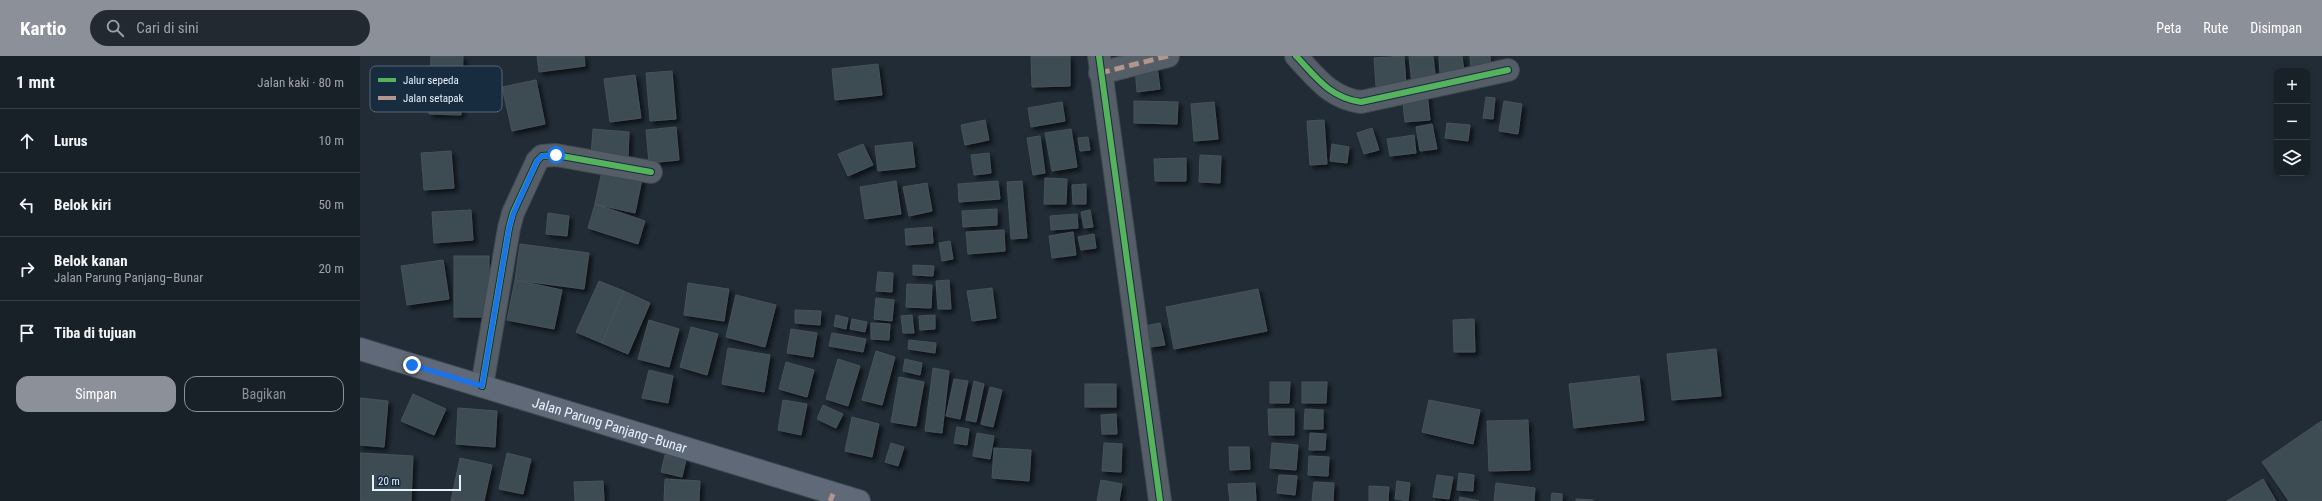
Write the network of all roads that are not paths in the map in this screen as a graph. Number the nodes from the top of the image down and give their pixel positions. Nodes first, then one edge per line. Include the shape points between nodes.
1 (1168, 56) edge
2 (1296, 56) edge
3 (1100, 64) edge
4 (1508, 70) dead end
5 (651, 172) dead end
6 (360, 349) edge
7 (482, 386) junction
8 (832, 498) edge
9 (859, 501) edge
10 (1160, 501) edge

1 - 3 street
2 - 4 street via 1329,90 1346,100 1361,102
3 - 10 street
5 - 7 street via 556,155 542,156 537,161 509,228
6 - 7 main road, Jalan Parung Panjang–Bunar
7 - 8 main road, Jalan Parung Panjang–Bunar
8 - 9 main road, Jalan Parung Panjang–Bunar

